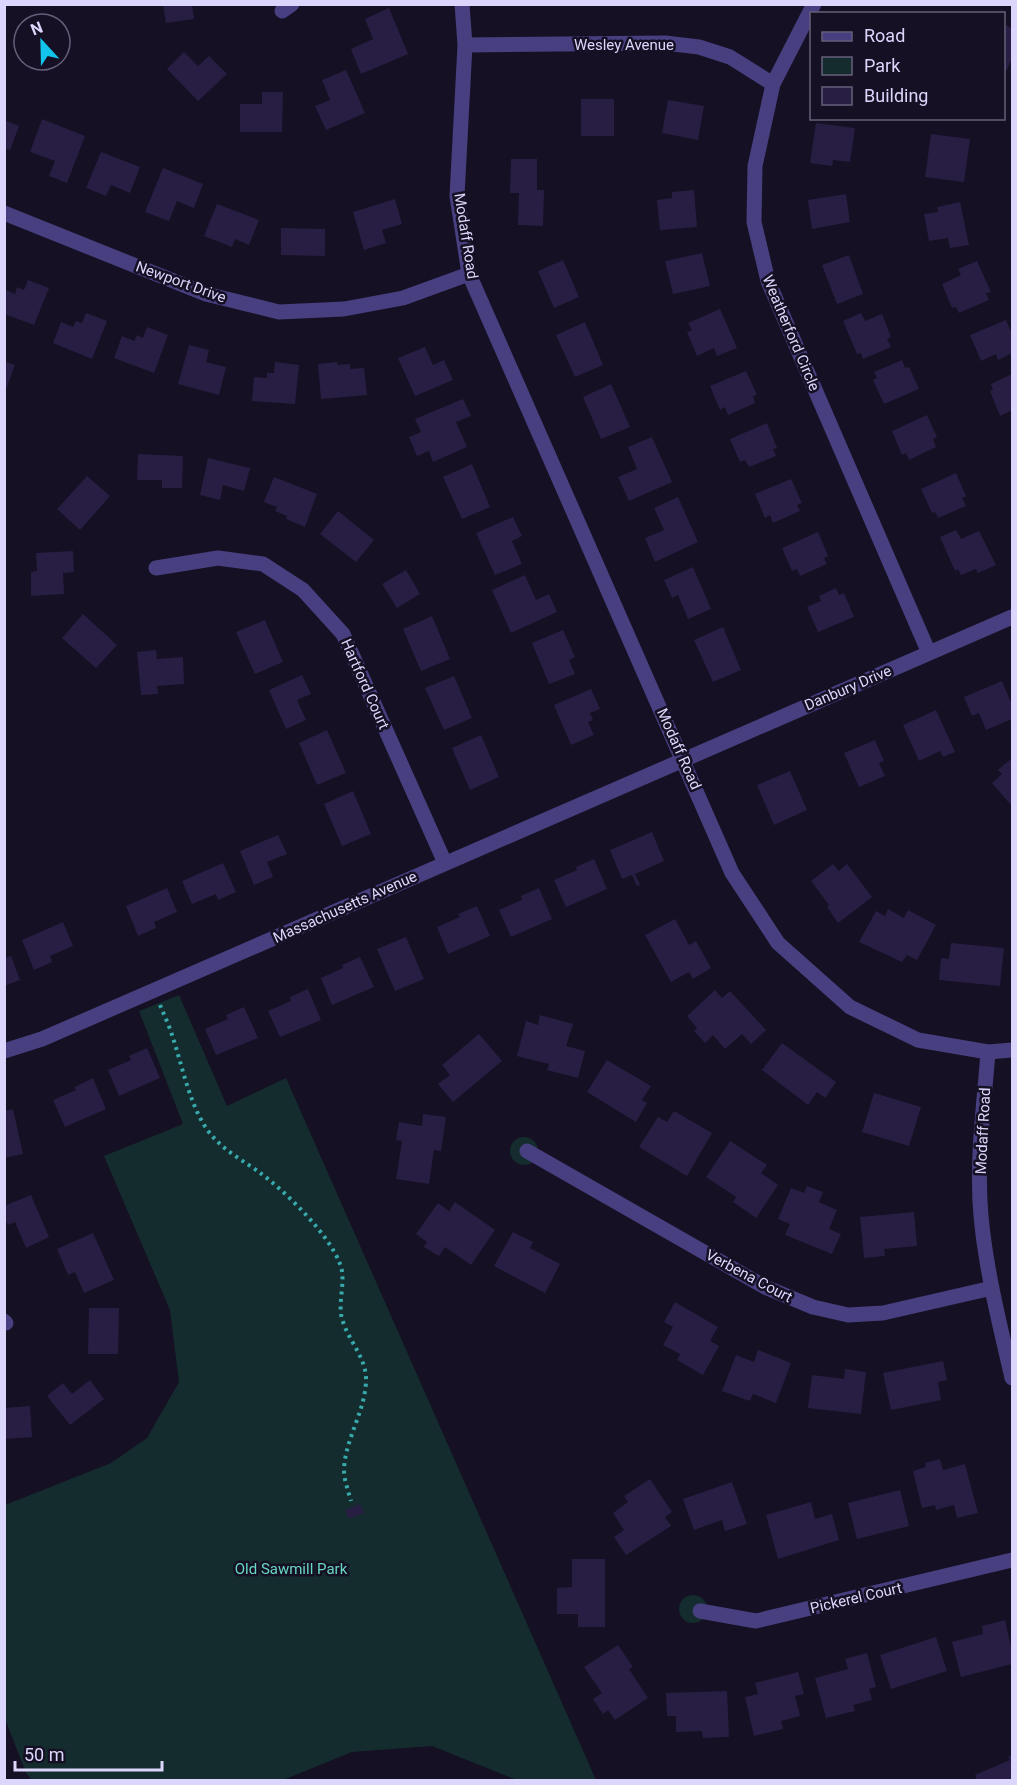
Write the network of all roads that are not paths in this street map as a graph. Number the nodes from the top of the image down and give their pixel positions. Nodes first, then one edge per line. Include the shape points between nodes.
1 (462, 4) edge
2 (814, 4) edge
3 (465, 45) junction
4 (773, 84) junction
5 (4, 213) edge
6 (469, 274) junction
7 (156, 568) dead end
8 (1012, 617) edge
9 (929, 653) junction
10 (683, 759) junction
11 (445, 863) junction
12 (1012, 1050) edge
13 (4, 1051) edge
14 (988, 1052) junction
15 (527, 1151) dead end
16 (992, 1288) junction
17 (1012, 1378) edge
18 (1012, 1560) edge
19 (700, 1611) dead end

1 - 3 street, Modaff Road
2 - 4 street, Weatherford Circle
3 - 4 street, Wesley Avenue via 699,47 730,57
3 - 6 street, Modaff Road via 457,196
4 - 9 street, Weatherford Circle via 755,166 754,222 768,281
5 - 6 street, Newport Drive via 206,294 279,312 344,309 393,300
6 - 10 street, Modaff Road
7 - 11 street, Hartford Court via 218,558 263,564 303,590 343,634
8 - 9 street, Danbury Drive
9 - 10 street, Danbury Drive
10 - 11 street, Massachusetts Avenue
10 - 14 street, Modaff Road via 732,873 777,943 850,1007 918,1040
11 - 13 street, Massachusetts Avenue via 42,1039
12 - 14 street
14 - 16 street, Modaff Road via 981,1142 981,1216
15 - 16 street, Verbena Court via 765,1287 813,1307 848,1315 884,1313
16 - 17 street, Modaff Road
18 - 19 street, Pickerel Court via 756,1622

